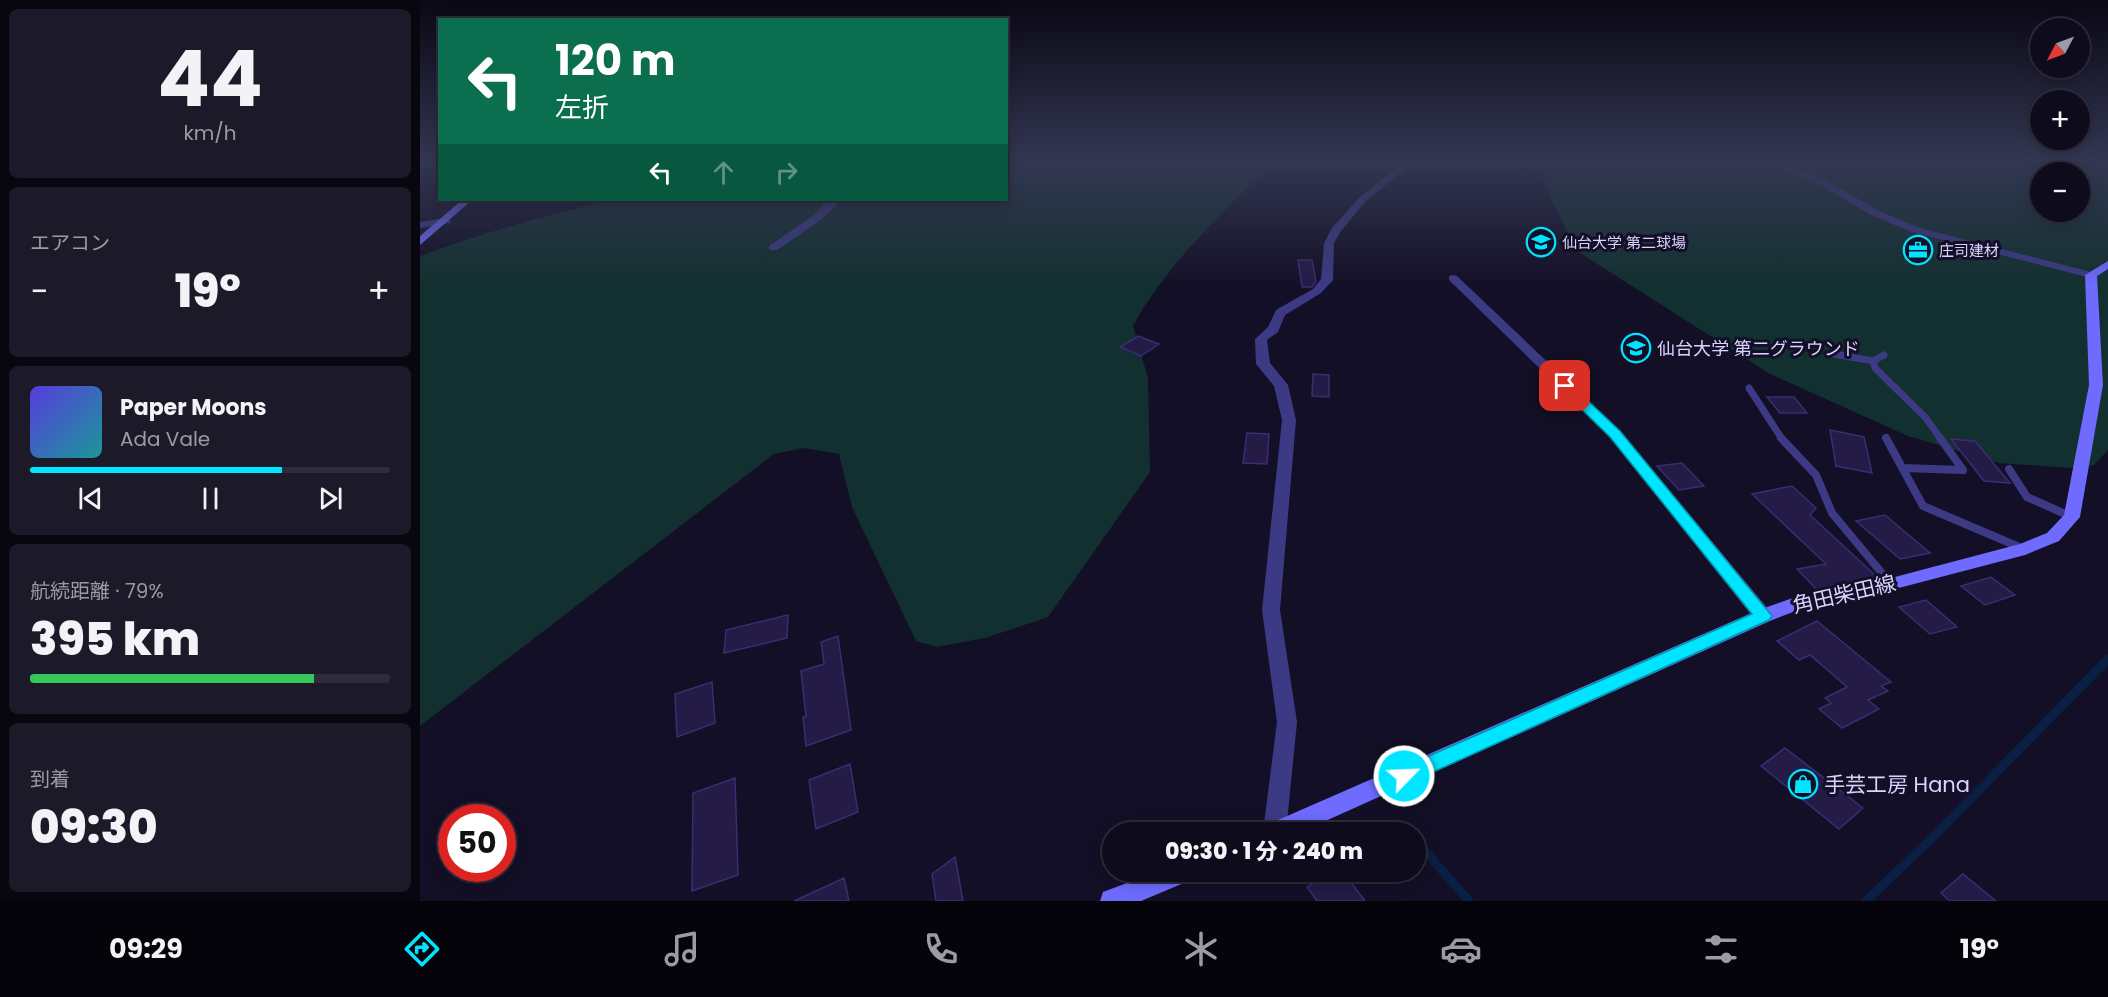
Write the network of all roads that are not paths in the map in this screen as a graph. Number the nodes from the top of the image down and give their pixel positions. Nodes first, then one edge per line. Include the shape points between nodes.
1 (465, 202) edge
2 (833, 202) edge
3 (1362, 202) edge
4 (1856, 202) edge
5 (446, 221) junction
6 (420, 225) edge
7 (420, 242) edge
8 (773, 248) dead end
9 (2108, 264) edge
10 (2091, 275) junction
11 (1453, 278) dead end
12 (1834, 354) dead end
13 (1884, 355) dead end
14 (1873, 361) junction
15 (1749, 388) dead end
16 (1886, 438) dead end
17 (1902, 468) junction
18 (2010, 469) dead end
19 (2072, 517) junction
20 (2025, 549) junction
21 (1891, 584) junction
22 (1763, 616) junction
23 (1276, 822) edge
24 (1298, 822) edge
25 (1159, 882) edge
26 (1113, 901) edge

1 - 5 main road
2 - 8 street
3 - 23 street via 1329,243 1328,280 1280,313 1274,329 1261,339 1263,364 1281,384 1289,420 1271,610 1287,722
4 - 10 street via 1916,230
5 - 6 street
5 - 7 main road
9 - 10 main road
10 - 19 main road via 2096,385
11 - 22 street via 1615,434
12 - 14 lane
13 - 14 lane
14 - 17 lane via 1883,378 1925,417 1963,471
15 - 21 lane via 1784,443 1816,475 1832,513
16 - 17 lane
17 - 20 lane via 1923,506
18 - 19 lane via 2027,497
19 - 20 main road, 角田柴田線 via 2053,537
20 - 21 main road, 角田柴田線
21 - 22 main road, 角田柴田線 via 1790,606
22 - 24 main road, 角田柴田線
25 - 26 main road

